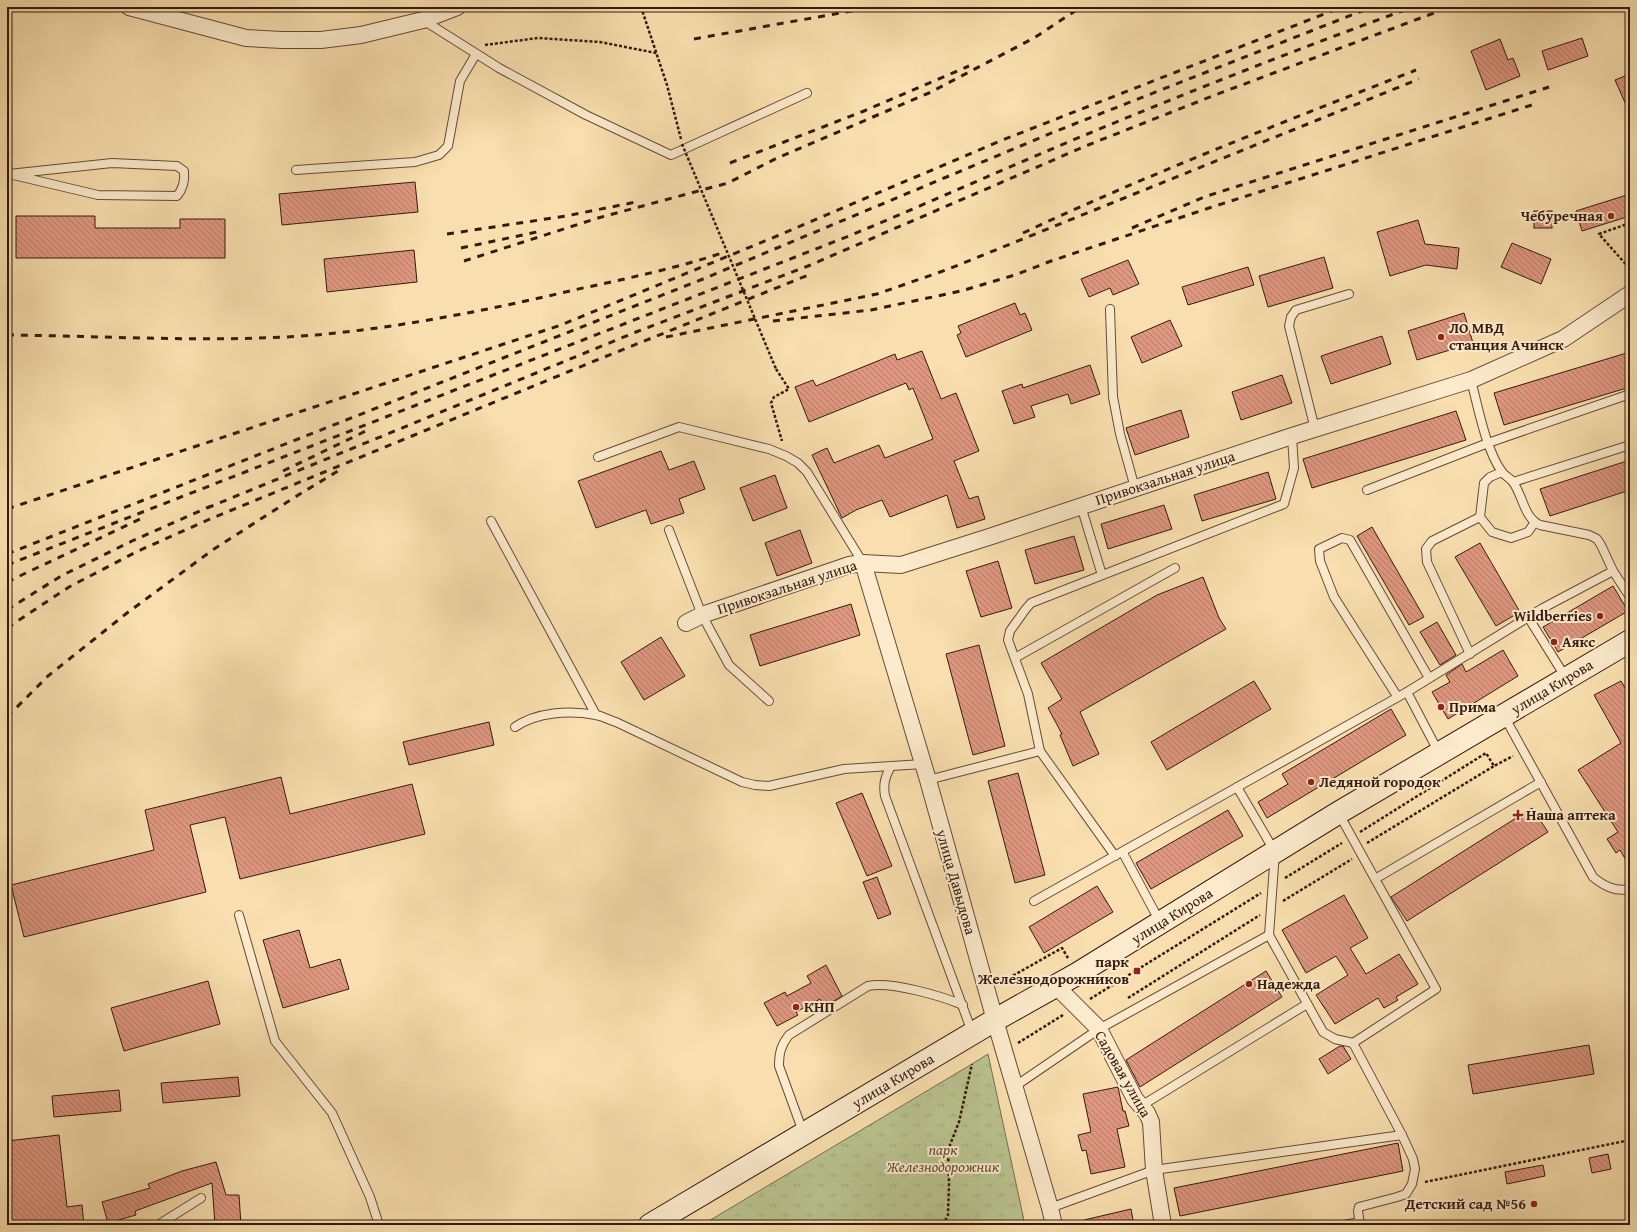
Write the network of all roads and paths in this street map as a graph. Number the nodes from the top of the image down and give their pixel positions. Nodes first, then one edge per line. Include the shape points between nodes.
1 (129, 7) edge
2 (457, 7) edge
3 (641, 7) edge
4 (423, 20) junction
5 (467, 48) junction
6 (656, 53) junction
7 (476, 54) junction
8 (807, 94) dead end
9 (296, 170) dead end
10 (8, 174) edge
11 (1630, 223) edge
12 (1630, 269) edge
13 (1349, 294) dead end
14 (1630, 294) edge
15 (1110, 309) dead end
16 (1470, 380) junction
17 (1630, 394) edge
18 (1315, 429) junction
19 (1292, 436) junction
20 (1488, 443) junction
21 (1630, 445) edge
22 (786, 456) junction
23 (598, 457) dead end
24 (1502, 472) junction
25 (1513, 482) junction
26 (1135, 488) junction
27 (1367, 490) dead end
28 (1081, 506) junction
29 (1480, 517) junction
30 (491, 521) dead end
31 (1535, 522) junction
32 (669, 530) dead end
33 (863, 563) junction
34 (1175, 568) dead end
35 (1613, 571) junction
36 (1102, 575) junction
37 (1630, 597) edge
38 (702, 614) junction
39 (1528, 617) junction
40 (686, 623) dead end
41 (1630, 641) edge
42 (1470, 654) junction
43 (1015, 658) junction
44 (1429, 678) junction
45 (1567, 678) junction
46 (1407, 692) junction
47 (1398, 696) junction
48 (769, 701) dead end
49 (596, 715) junction
50 (1504, 716) junction
51 (514, 727) dead end
52 (1040, 751) junction
53 (1440, 753) junction
54 (923, 764) junction
55 (891, 766) junction
56 (1494, 766) dead end
57 (928, 780) junction
58 (1541, 782) junction
59 (1237, 787) junction
60 (1338, 813) junction
61 (1359, 851) junction
62 (1275, 852) junction
63 (1119, 854) junction
64 (1375, 879) junction
65 (1630, 889) edge
66 (1034, 901) dead end
67 (1271, 908) junction
68 (239, 915) dead end
69 (1160, 922) junction
70 (1269, 935) junction
71 (1056, 986) junction
72 (1124, 1000) dead end
73 (1307, 1004) junction
74 (963, 1005) junction
75 (995, 1020) junction
76 (1099, 1029) junction
77 (973, 1033) junction
78 (1353, 1043) junction
79 (972, 1064) dead end
80 (1014, 1087) junction
81 (1141, 1106) junction
82 (804, 1135) junction
83 (1402, 1135) junction
84 (1630, 1140) edge
85 (1154, 1170) junction
86 (1412, 1184) junction
87 (201, 1198) dead end
88 (1050, 1208) junction
89 (1359, 1223) edge
90 (158, 1225) edge
91 (379, 1225) edge
92 (650, 1225) edge
93 (943, 1225) edge
94 (1054, 1225) edge
95 (1163, 1225) edge
96 (1344, 1225) edge

1 - 4 street via 246,38 282,40 321,40 361,35
2 - 4 street
3 - 6 path
4 - 5 lane
5 - 6 path via 538,38 600,42
5 - 7 lane
6 - 22 path, bridge via 682,144 776,370 789,390 774,397 771,403
7 - 8 lane via 586,115 671,155
7 - 9 lane via 460,81 448,146 439,155 415,162
10 - 10 lane via 112,163 177,166 184,171 184,179 181,192 176,196 98,195
11 - 12 path via 1599,234
13 - 18 lane via 1296,310 1291,317 1289,326
14 - 16 street, Привокзальная улица via 1563,339
15 - 26 lane via 1113,396 1120,434
16 - 18 street, Привокзальная улица
16 - 20 lane
17 - 20 lane
18 - 19 street, Привокзальная улица
19 - 26 street, Привокзальная улица
19 - 36 lane via 1294,468 1284,504
20 - 24 lane
20 - 27 lane
21 - 25 lane
22 - 23 lane via 769,449 679,427
22 - 33 lane via 807,472
24 - 25 lane
24 - 29 lane via 1484,483
25 - 31 lane
26 - 28 street, Привокзальная улица
28 - 33 street, Привокзальная улица via 901,565
28 - 36 lane
29 - 31 lane via 1492,532 1511,538 1528,532
29 - 42 lane via 1432,541 1426,550 1427,562
30 - 49 lane
31 - 35 lane via 1597,539
32 - 38 lane
33 - 38 street, Привокзальная улица via 849,565
33 - 54 street, улица Давыдова
34 - 43 lane
35 - 37 lane
35 - 39 lane
36 - 43 lane via 1031,603 1010,631 1008,640
38 - 40 street, Привокзальная улица
38 - 48 lane via 729,665
39 - 42 lane
39 - 45 lane
41 - 45 main road, улица Кирова
42 - 44 lane
43 - 52 lane via 1028,694
44 - 46 lane
44 - 47 lane via 1350,540 1342,538 1319,549 1320,561 1334,597
45 - 50 main road, улица Кирова
46 - 47 lane
46 - 53 lane
47 - 59 lane
49 - 51 lane via 544,715 526,719
49 - 55 lane via 742,782 755,785 769,786 844,769
50 - 53 main road, улица Кирова
50 - 58 lane
52 - 57 lane
52 - 63 lane
53 - 60 main road, улица Кирова
54 - 55 lane
54 - 57 street, улица Давыдова
55 - 74 lane via 884,777 885,796
56 - 61 path
57 - 75 street, улица Давыдова
58 - 64 lane
58 - 65 lane via 1593,877 1602,885 1616,890
59 - 62 lane
59 - 63 lane
60 - 61 lane
60 - 62 main road, улица Кирова
61 - 64 lane
61 - 67 path
62 - 67 lane
62 - 69 main road, улица Кирова
63 - 66 lane
63 - 69 lane
64 - 78 lane via 1436,989
67 - 70 lane
67 - 72 path
68 - 91 lane via 275,1041 332,1113 370,1197
69 - 71 main road, улица Кирова
70 - 73 lane
70 - 76 lane
71 - 75 main road, улица Кирова
71 - 76 street, Садовая улица
73 - 78 lane via 1323,1032
73 - 81 lane
74 - 77 lane
74 - 82 lane via 931,994 877,984 868,986 790,1035 782,1045 779,1066
75 - 77 main road, улица Кирова
75 - 80 street, улица Давыдова
76 - 80 lane
76 - 81 street, Садовая улица
77 - 82 main road, улица Кирова
78 - 83 lane
79 - 93 path via 959,1122 948,1150 948,1215
80 - 88 street, улица Давыдова
81 - 85 street, Садовая улица via 1151,1122
82 - 92 main road, улица Кирова
83 - 85 lane
83 - 86 lane via 1415,1169
84 - 86 path
85 - 88 lane
85 - 95 street, Садовая улица
86 - 89 lane via 1406,1194 1397,1198 1359,1207
87 - 90 lane
88 - 94 street, улица Давыдова
89 - 96 lane

